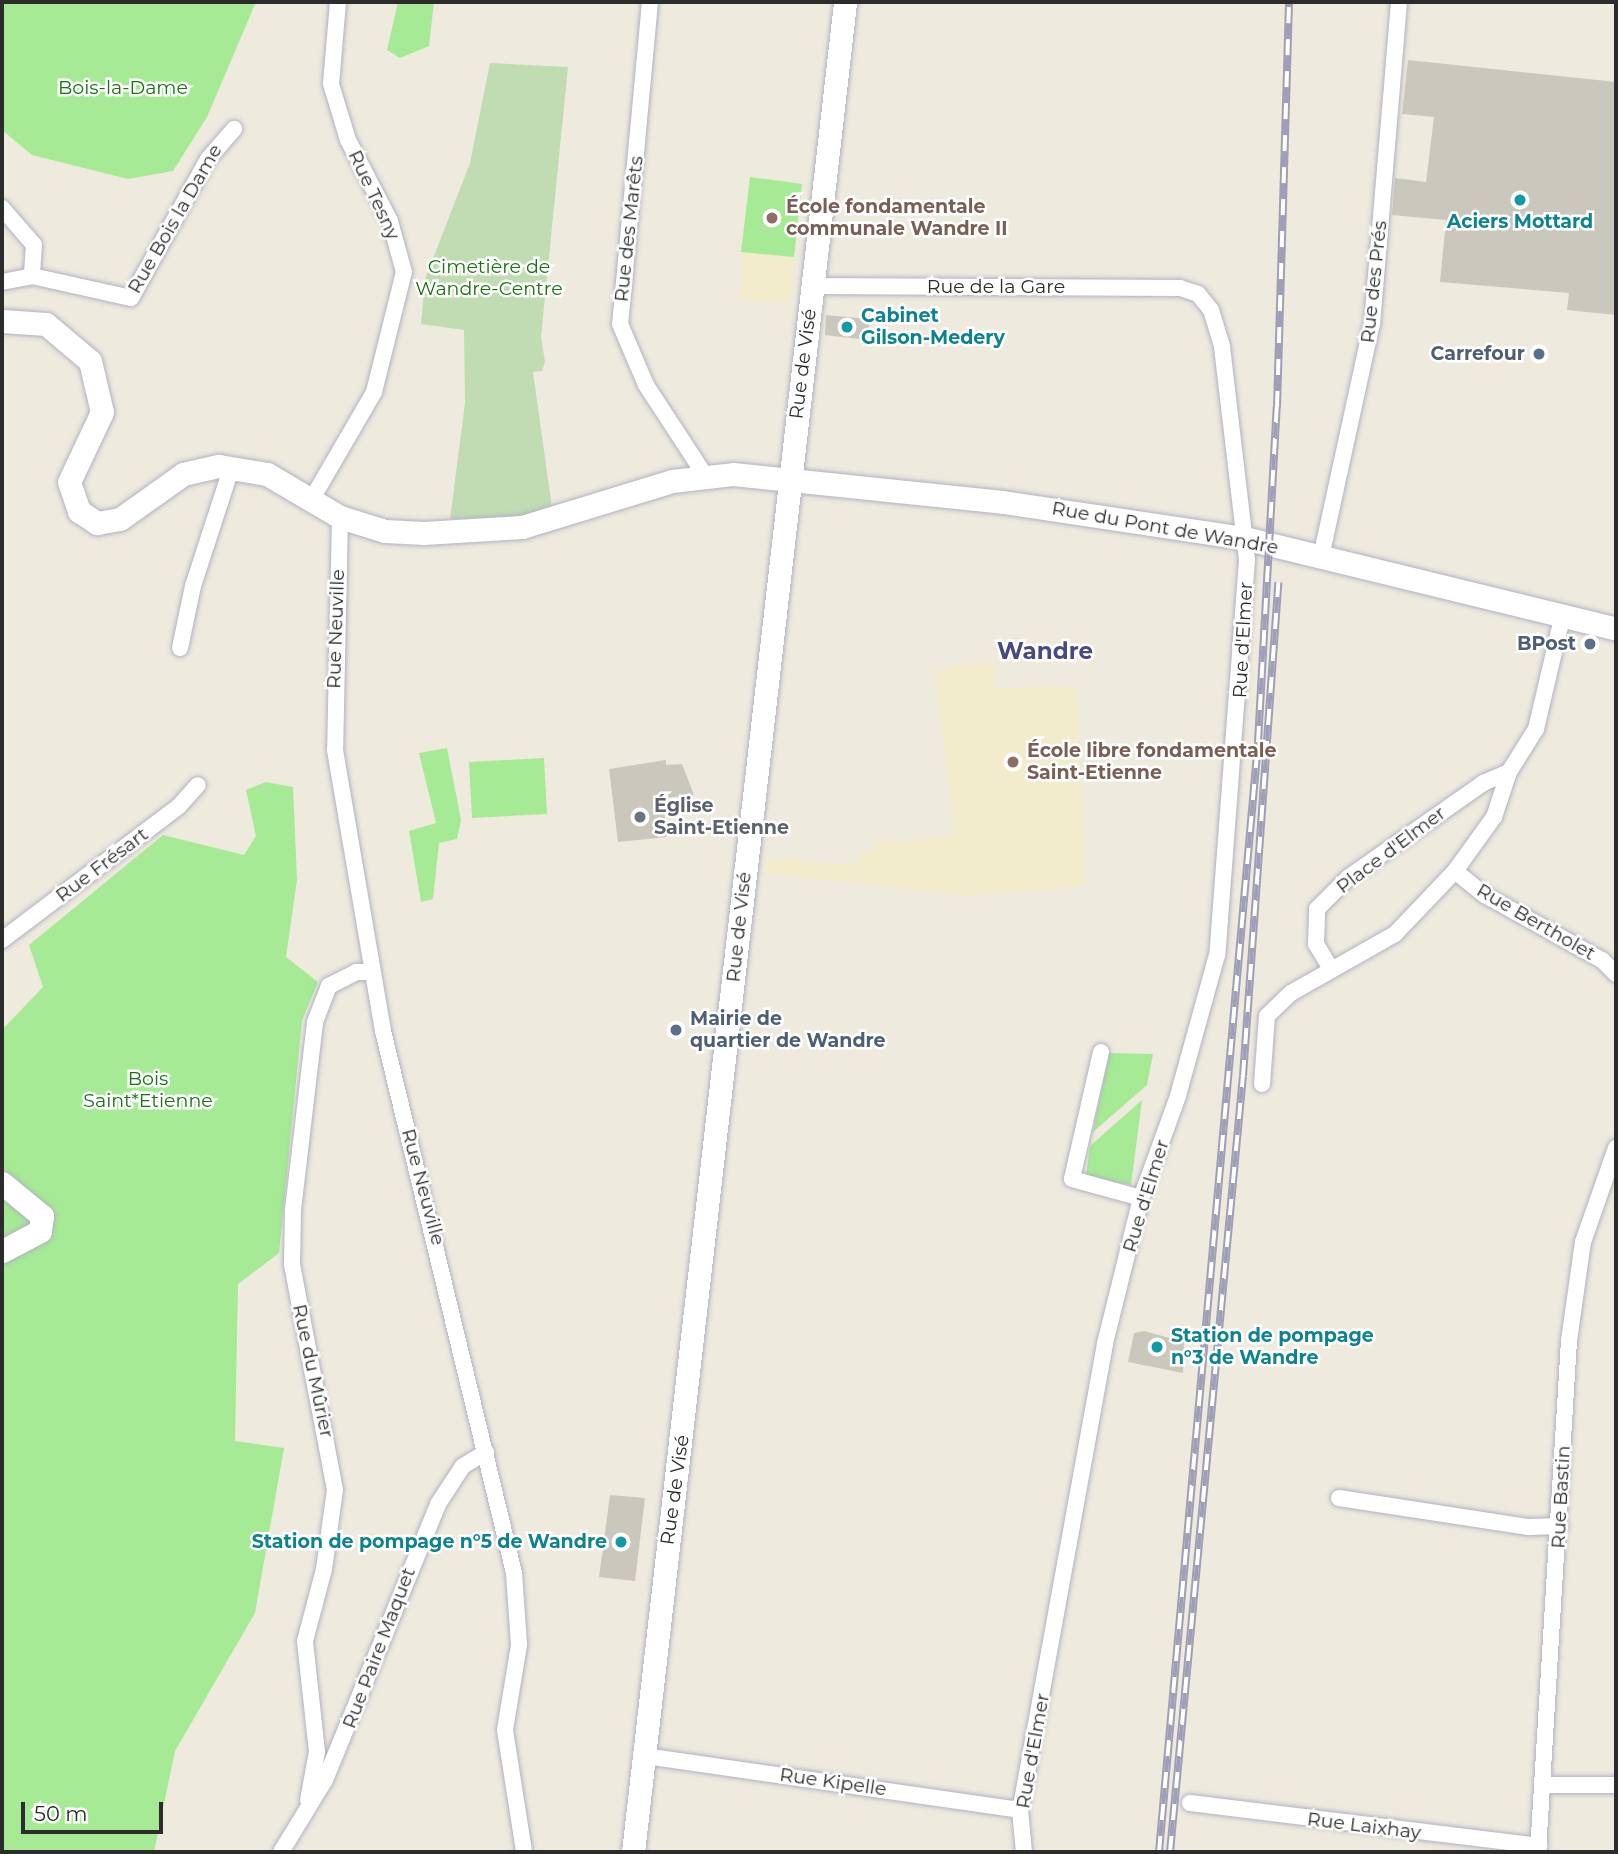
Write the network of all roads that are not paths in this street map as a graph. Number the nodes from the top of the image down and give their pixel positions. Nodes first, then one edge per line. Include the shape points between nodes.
1 (338, 2) edge
2 (650, 2) edge
3 (845, 2) edge
4 (1399, 2) edge
5 (234, 130) dead end
6 (2, 208) edge
7 (32, 276) junction
8 (2, 282) edge
9 (812, 286) junction
10 (1180, 288) joint
11 (2, 321) edge
12 (232, 466) junction
13 (705, 475) junction
14 (790, 479) junction
15 (313, 497) junction
16 (340, 517) junction
17 (1244, 538) junction
18 (1321, 557) junction
19 (1562, 618) junction
20 (1616, 629) edge
21 (180, 648) dead end
22 (1509, 772) junction
23 (198, 785) dead end
24 (1455, 871) junction
25 (2, 940) edge
26 (1331, 970) junction
27 (372, 972) junction
28 (1616, 974) edge
29 (1101, 1052) dead end
30 (1262, 1084) dead end
31 (1616, 1148) edge
32 (2, 1183) edge
33 (1141, 1198) junction
34 (2, 1251) edge
35 (486, 1452) junction
36 (1339, 1498) dead end
37 (1560, 1526) junction
38 (645, 1756) junction
39 (1542, 1785) junction
40 (1616, 1785) edge
41 (308, 1800) junction
42 (1190, 1803) dead end
43 (1020, 1810) junction
44 (1538, 1849) edge
45 (281, 1852) edge
46 (524, 1852) edge
47 (633, 1852) edge
48 (1024, 1852) edge

1 - 15 street, Rue Tesny via 331,85 348,140 390,220 404,272 374,392
2 - 13 street, Rue des Marêts via 620,324 646,385
3 - 9 street, Rue de Visé
4 - 18 street, Rue des Prés via 1372,324
5 - 7 street, Rue Bois la Dame via 208,159 131,298
6 - 7 street via 34,245
7 - 8 street, Rue Bois la Dame
9 - 10 street, Rue de la Gare
9 - 14 street, Rue de Visé
10 - 17 street, Rue d'Elmer via 1198,294 1211,310 1222,347
11 - 12 street via 46,324 90,362 102,412 94,440 69,482 71,497 89,519 109,524 183,474
12 - 15 street via 267,474
12 - 21 street via 192,586
13 - 14 street, Rue du Pont de Wandre
13 - 16 street, Rue du Pont de Wandre via 502,531 385,531
14 - 17 street, Rue du Pont de Wandre via 1003,502
14 - 38 street, Rue de Visé
15 - 16 street, Rue du Pont de Wandre
16 - 27 street, Rue Neuville via 335,750
17 - 18 street, Rue du Pont de Wandre
17 - 33 street, Rue d'Elmer via 1239,716 1217,955 1178,1096
18 - 19 street, Rue du Pont de Wandre
19 - 20 street, Rue du Pont de Wandre
19 - 22 street via 1536,729
22 - 24 street via 1494,817
22 - 26 street, Place d'Elmer via 1483,783 1349,877 1317,909 1315,944
23 - 25 street, Rue Frésart via 179,806
24 - 26 street via 1395,934
24 - 28 street, Rue Bertholet via 1485,895 1602,960
26 - 30 street via 1291,993 1267,1016
27 - 35 street, Rue Neuville
27 - 41 street, Rue du Mûrier via 356,972 329,986 315,1022 293,1210 292,1264 335,1490 324,1569 305,1641 317,1739
29 - 33 street via 1072,1179
31 - 37 street, Rue Bastin via 1583,1242 1569,1341
32 - 34 street via 42,1216 40,1231
33 - 43 street, Rue d'Elmer via 1105,1344
35 - 41 street, Rue Paire Maquet via 463,1466 438,1504 362,1698 325,1780
35 - 46 street, Rue Neuville via 514,1573 519,1645 505,1731
36 - 37 street via 1529,1527
37 - 39 street, Rue Bastin
38 - 43 street, Rue Kipelle
38 - 47 street, Rue de Visé
39 - 40 street
39 - 44 street, Rue Bastin
41 - 45 street, Rue Paire Maquet
42 - 44 street, Rue Laixhay
43 - 48 street, Rue d'Elmer

